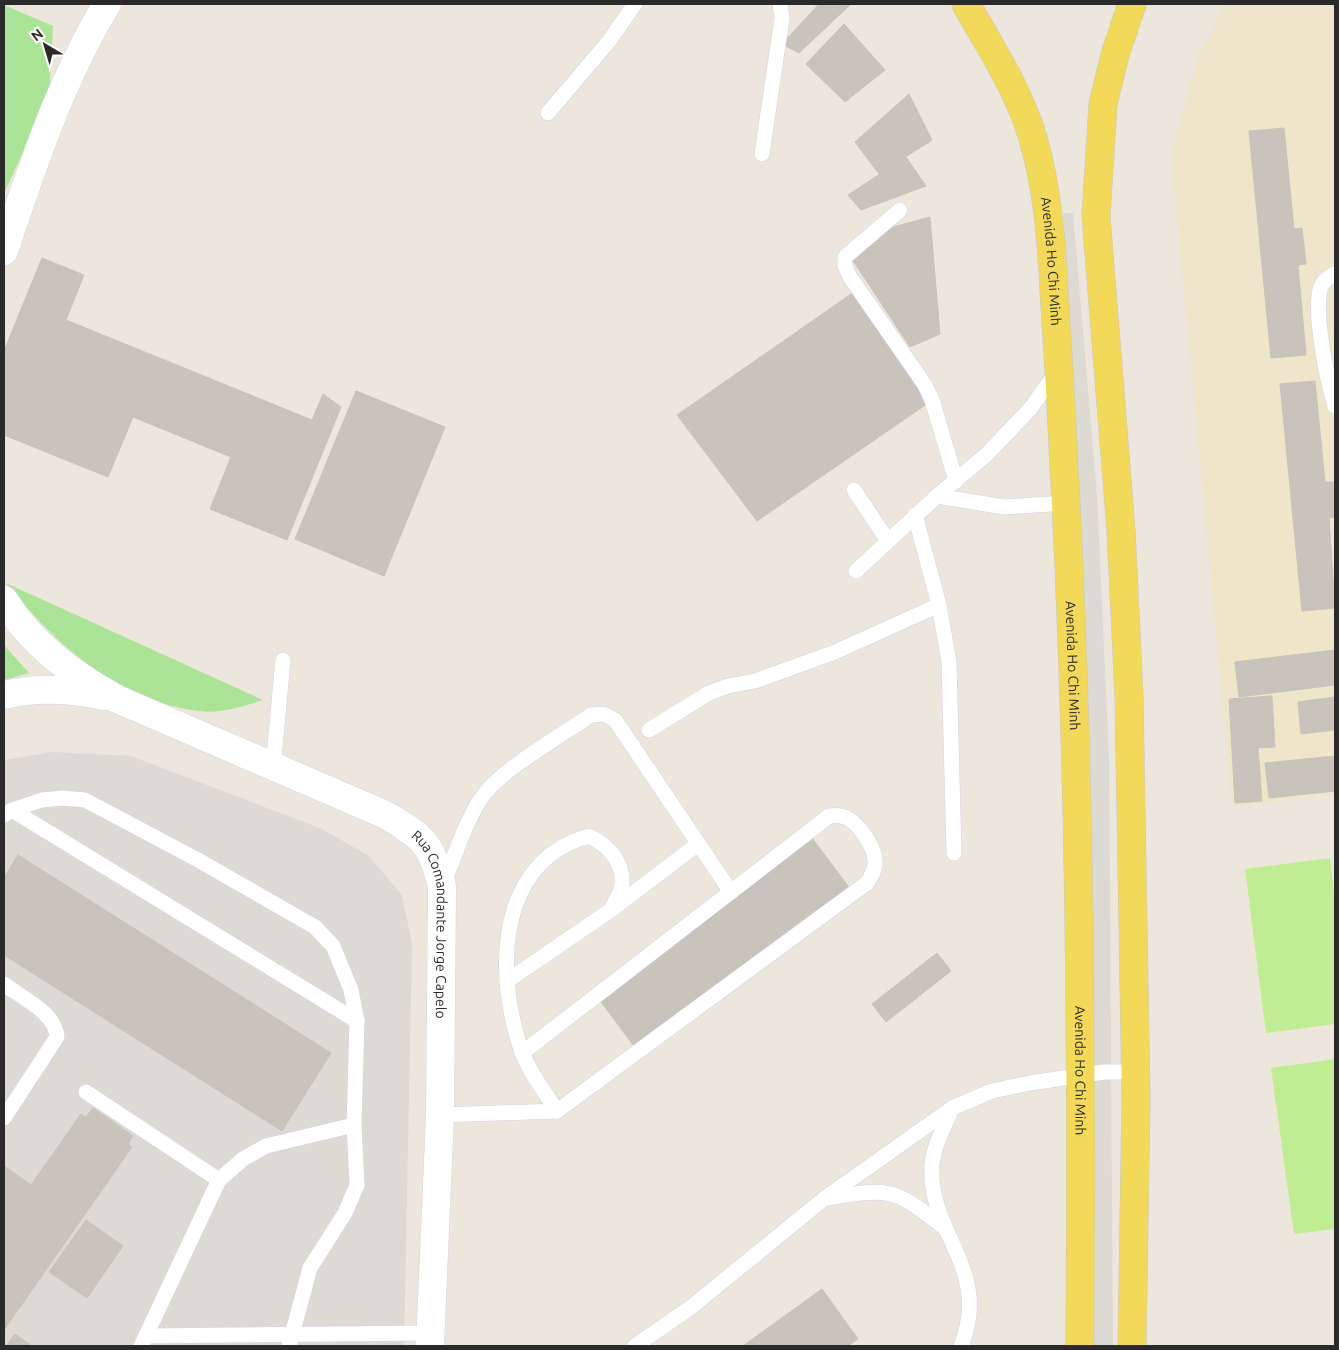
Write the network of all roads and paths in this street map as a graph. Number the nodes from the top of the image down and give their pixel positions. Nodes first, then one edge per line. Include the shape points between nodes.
1 (107, 4) edge
2 (635, 4) edge
3 (780, 4) edge
4 (966, 4) edge
5 (1132, 4) edge
6 (548, 113) dead end
7 (762, 154) dead end
8 (900, 210) dead end
9 (4, 251) edge
10 (1335, 274) edge
11 (1059, 369) junction
12 (1335, 406) edge
13 (956, 481) junction
14 (854, 490) dead end
15 (936, 496) junction
16 (1066, 503) junction
17 (915, 515) junction
18 (888, 541) junction
19 (856, 571) dead end
20 (4, 600) edge
21 (939, 605) junction
22 (283, 660) dead end
23 (4, 695) edge
24 (117, 699) junction
25 (649, 730) dead end
26 (273, 768) junction
27 (8, 813) edge
28 (698, 844) junction
29 (954, 853) dead end
30 (442, 886) junction
31 (732, 892) junction
32 (611, 910) junction
33 (507, 981) junction
34 (4, 984) edge
35 (357, 1021) junction
36 (522, 1054) junction
37 (1136, 1072) junction
38 (1081, 1074) junction
39 (86, 1092) dead end
40 (952, 1108) junction
41 (557, 1111) junction
42 (440, 1115) junction
43 (4, 1118) edge
44 (354, 1125) junction
45 (219, 1180) junction
46 (825, 1198) junction
47 (945, 1228) junction
48 (290, 1340) edge
49 (430, 1340) edge
50 (144, 1341) edge
51 (635, 1346) edge
52 (961, 1346) edge
53 (1080, 1346) edge
54 (1132, 1346) edge

1 - 9 street via 68,79
2 - 6 lane via 609,42
3 - 7 lane via 782,18
4 - 11 main road, Avenida Ho Chi Minh via 998,55 1021,102 1033,140 1050,214
5 - 37 main road via 1115,55 1104,104 1096,216 1122,540 1129,696
8 - 13 lane via 846,257 845,266 925,385 937,413
10 - 12 lane via 1323,283 1319,303 1328,381
11 - 13 lane via 1030,409 986,456
11 - 16 main road, Avenida Ho Chi Minh
13 - 15 lane
14 - 18 lane
15 - 16 lane via 1004,507
15 - 17 lane
16 - 38 main road, Avenida Ho Chi Minh via 1078,837
17 - 18 lane
17 - 21 lane
18 - 19 lane
20 - 24 street, Rua Comandante Jorge Capelo via 47,652
21 - 25 lane via 835,652 709,693
21 - 29 lane via 949,662
22 - 26 lane
23 - 24 street, Rua Comandante Jorge Capelo via 51,690 85,692
24 - 26 street, Rua Comandante Jorge Capelo
26 - 30 street, Rua Comandante Jorge Capelo via 386,815 407,828 423,840 436,860
27 - 35 lane
27 - 35 lane via 42,800 85,800 315,927 333,946 343,968
28 - 30 lane via 615,720 604,714 591,715 501,777 486,792 475,809
28 - 31 lane
28 - 32 lane
30 - 42 street, Rua Comandante Jorge Capelo
31 - 36 lane
31 - 41 lane via 829,816 841,816 853,822 874,852 876,863 867,883
32 - 33 lane
32 - 33 lane via 622,886 621,874 616,858 604,844 589,836 556,851 535,872 516,900 508,932
33 - 36 lane via 512,1018
34 - 43 lane via 51,1018 57,1027 57,1037
35 - 44 lane
36 - 41 lane
37 - 38 lane
37 - 54 main road
38 - 40 lane via 992,1092
38 - 53 main road, Avenida Ho Chi Minh
39 - 45 lane
40 - 46 lane
40 - 47 lane via 932,1164 932,1184
41 - 42 lane
42 - 49 street, Rua Comandante Jorge Capelo
44 - 45 lane via 266,1146 243,1159
44 - 48 lane via 357,1185 345,1213 310,1268
45 - 50 lane
46 - 47 lane via 884,1191 914,1204
46 - 51 lane via 690,1308
47 - 52 lane via 961,1260 970,1299 969,1326
48 - 49 lane
48 - 50 lane

